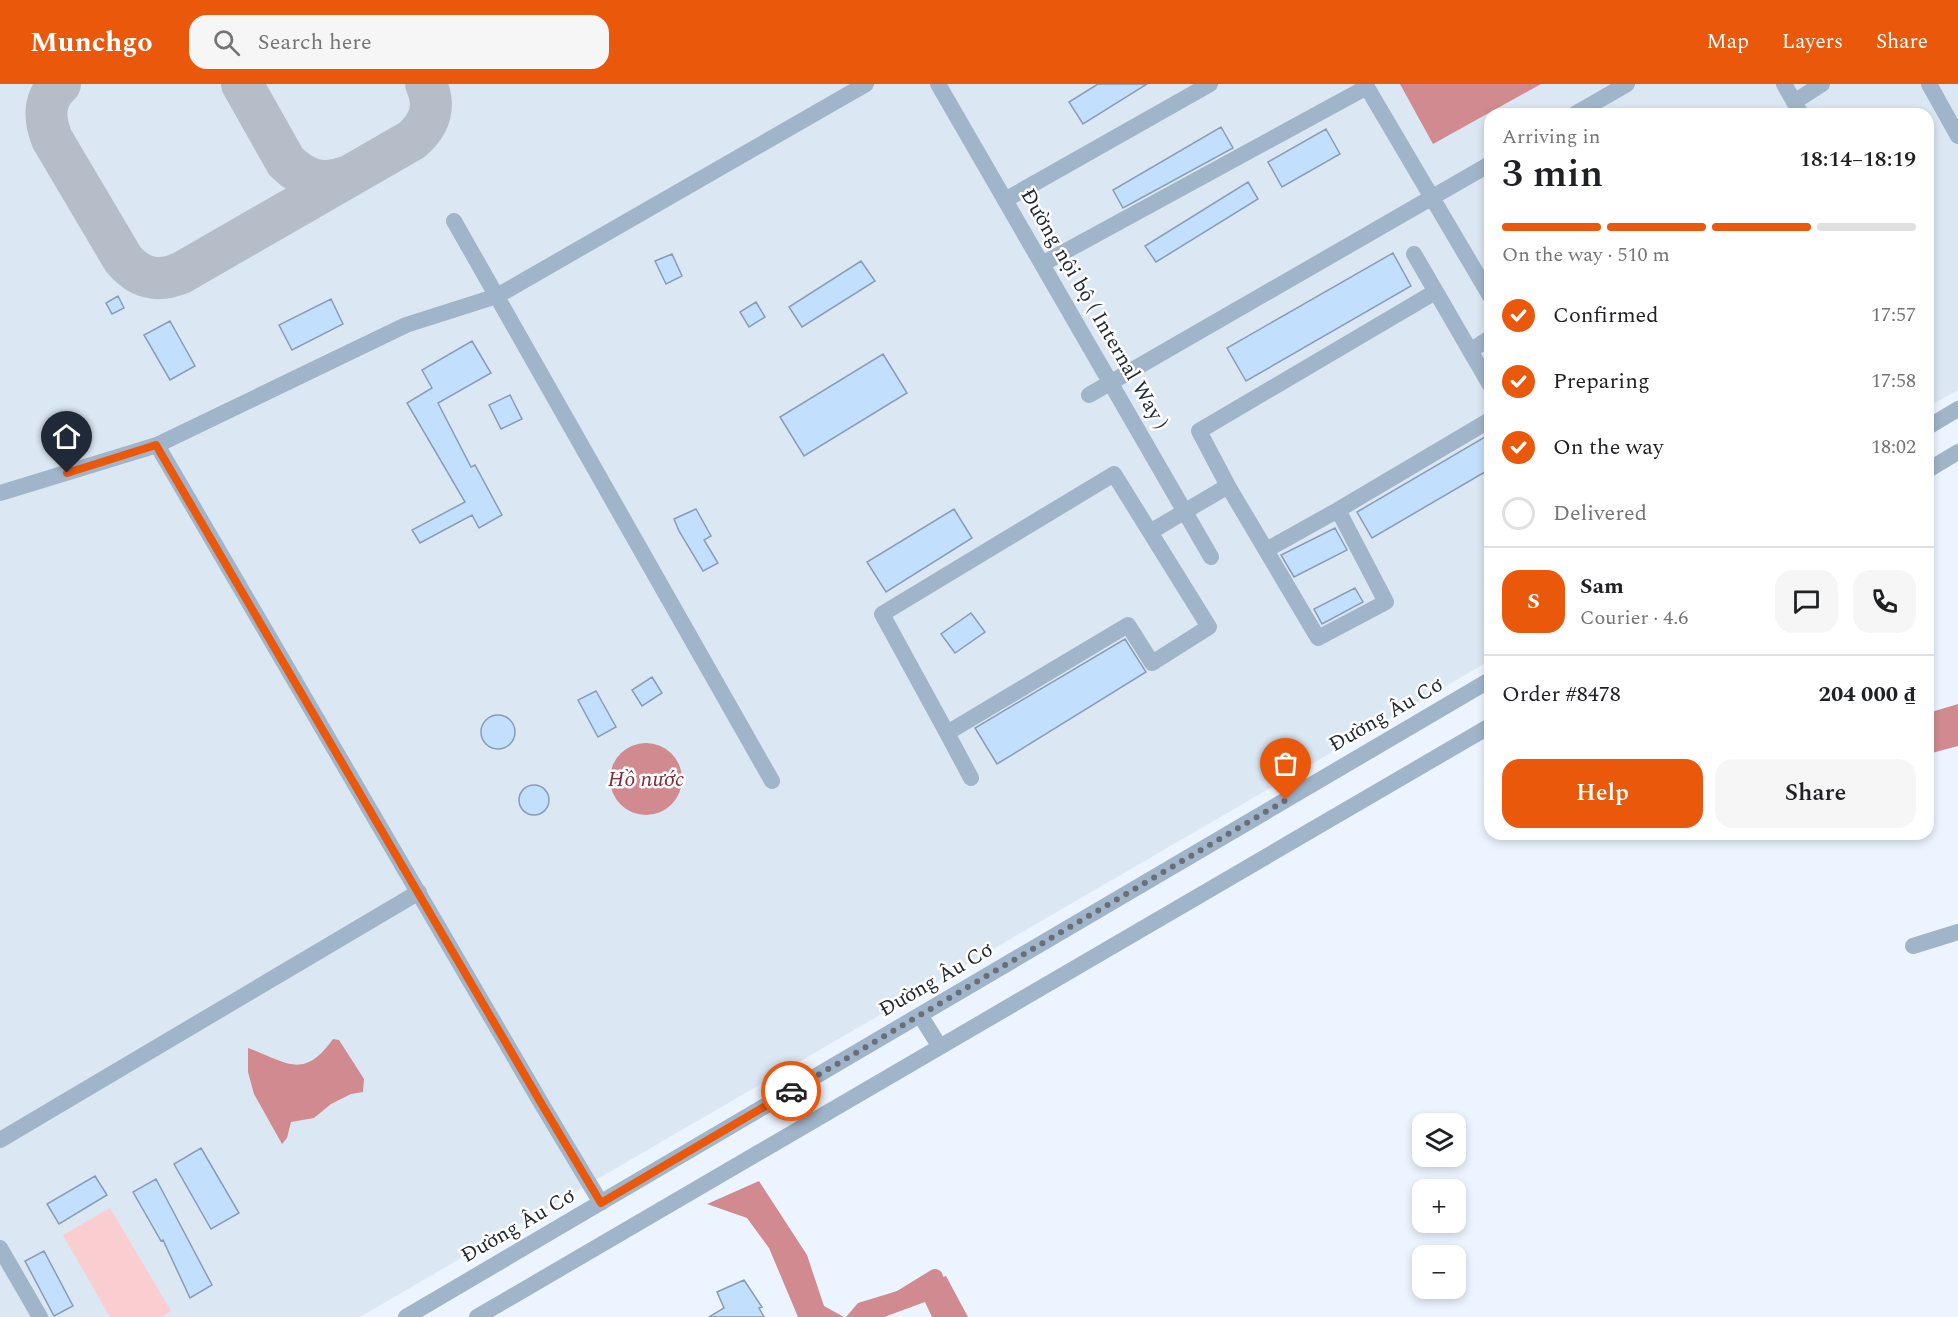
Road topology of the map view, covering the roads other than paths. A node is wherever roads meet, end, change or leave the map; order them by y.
1 (866, 84) edge
2 (938, 84) edge
3 (1210, 84) edge
4 (1627, 84) edge
5 (1784, 84) edge
6 (1822, 84) edge
7 (1929, 84) edge
8 (1366, 86) edge
9 (1585, 108) edge
10 (1798, 108) edge
11 (1958, 136) edge
12 (1484, 167) edge
13 (1431, 197) junction
14 (1005, 200) junction
15 (454, 221) dead end
16 (1413, 254) dead end
17 (1042, 264) junction
18 (1484, 286) edge
19 (1435, 292) junction
20 (497, 296) junction
21 (1484, 342) edge
22 (1470, 351) junction
23 (1484, 375) edge
24 (1110, 383) junction
25 (1089, 395) dead end
26 (1958, 409) edge
27 (1934, 423) edge
28 (1484, 424) edge
29 (156, 445) junction
30 (1958, 452) edge
31 (1934, 466) edge
32 (1228, 486) junction
33 (0, 494) edge
34 (1338, 510) junction
35 (1185, 512) junction
36 (1150, 532) junction
37 (1266, 550) junction
38 (1211, 557) dead end
39 (1484, 684) edge
40 (1484, 730) edge
41 (947, 733) junction
42 (971, 778) dead end
43 (772, 782) dead end
44 (419, 892) junction
45 (1958, 932) edge
46 (1913, 946) dead end
47 (921, 1015) junction
48 (940, 1047) junction
49 (0, 1140) edge
50 (601, 1203) junction
51 (0, 1248) edge
52 (40, 1317) edge
53 (406, 1317) edge
54 (477, 1317) edge

1 - 20 street
2 - 14 street, Đường nội bộ ( Internal Way )
3 - 14 street
4 - 9 street
5 - 10 street
6 - 10 street
7 - 11 street
8 - 13 street
8 - 17 street
12 - 13 street
13 - 18 street
13 - 24 street
14 - 17 street, Đường nội bộ ( Internal Way )
15 - 20 street
16 - 19 street
17 - 24 street, Đường nội bộ ( Internal Way )
19 - 22 street
19 - 32 street
20 - 29 street
20 - 43 street
21 - 22 street
22 - 23 street
24 - 25 street
24 - 35 street, Đường nội bộ ( Internal Way )
26 - 27 street
28 - 34 street
29 - 33 street
29 - 44 street
30 - 31 street
32 - 35 street
32 - 37 street
34 - 37 street
34 - 37 street
35 - 36 street
35 - 38 street, Đường nội bộ ( Internal Way )
36 - 41 street
36 - 41 street
39 - 47 street, Đường Âu Cơ
40 - 48 street
41 - 42 street
44 - 49 street
44 - 50 street
45 - 46 street
47 - 48 street
47 - 50 street, Đường Âu Cơ
48 - 54 street
50 - 53 street, Đường Âu Cơ
51 - 52 street

